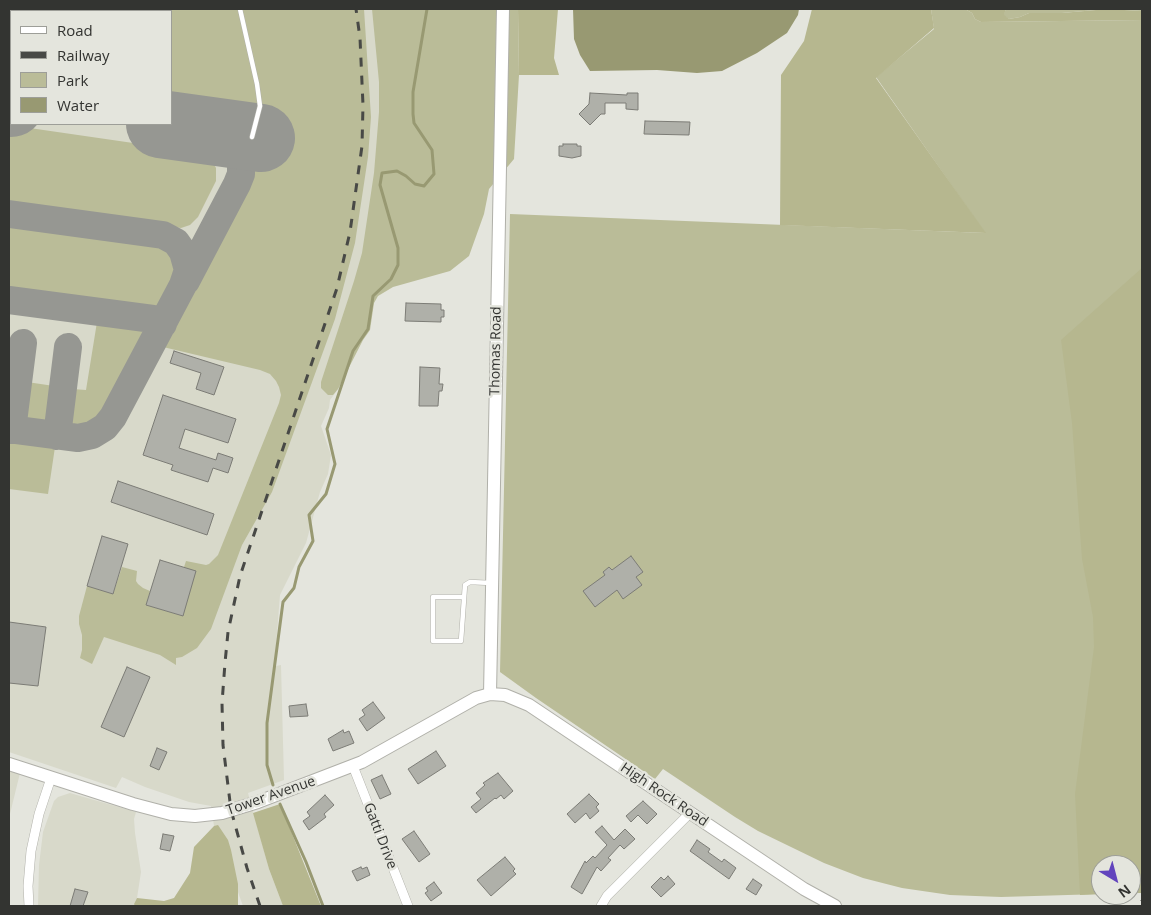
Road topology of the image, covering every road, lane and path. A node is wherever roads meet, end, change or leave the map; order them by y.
1 (240, 9) edge
2 (503, 9) edge
3 (252, 137) dead end
4 (492, 583) junction
5 (463, 597) junction
6 (490, 694) junction
7 (9, 764) edge
8 (353, 766) junction
9 (51, 778) junction
10 (690, 813) junction
11 (1142, 898) edge
12 (830, 905) edge
13 (29, 906) edge
14 (408, 906) edge
15 (601, 906) edge
16 (1141, 906) edge

1 - 3 lane
2 - 4 main road, Thomas Road
4 - 5 lane
4 - 6 main road, Thomas Road
5 - 5 lane
6 - 8 main road, Tower Avenue
6 - 10 main road, High Rock Road
7 - 9 main road, Tower Avenue
8 - 9 main road, Tower Avenue
8 - 14 street, Gatti Drive
9 - 13 street
10 - 12 main road, High Rock Road
10 - 15 street
11 - 16 path

